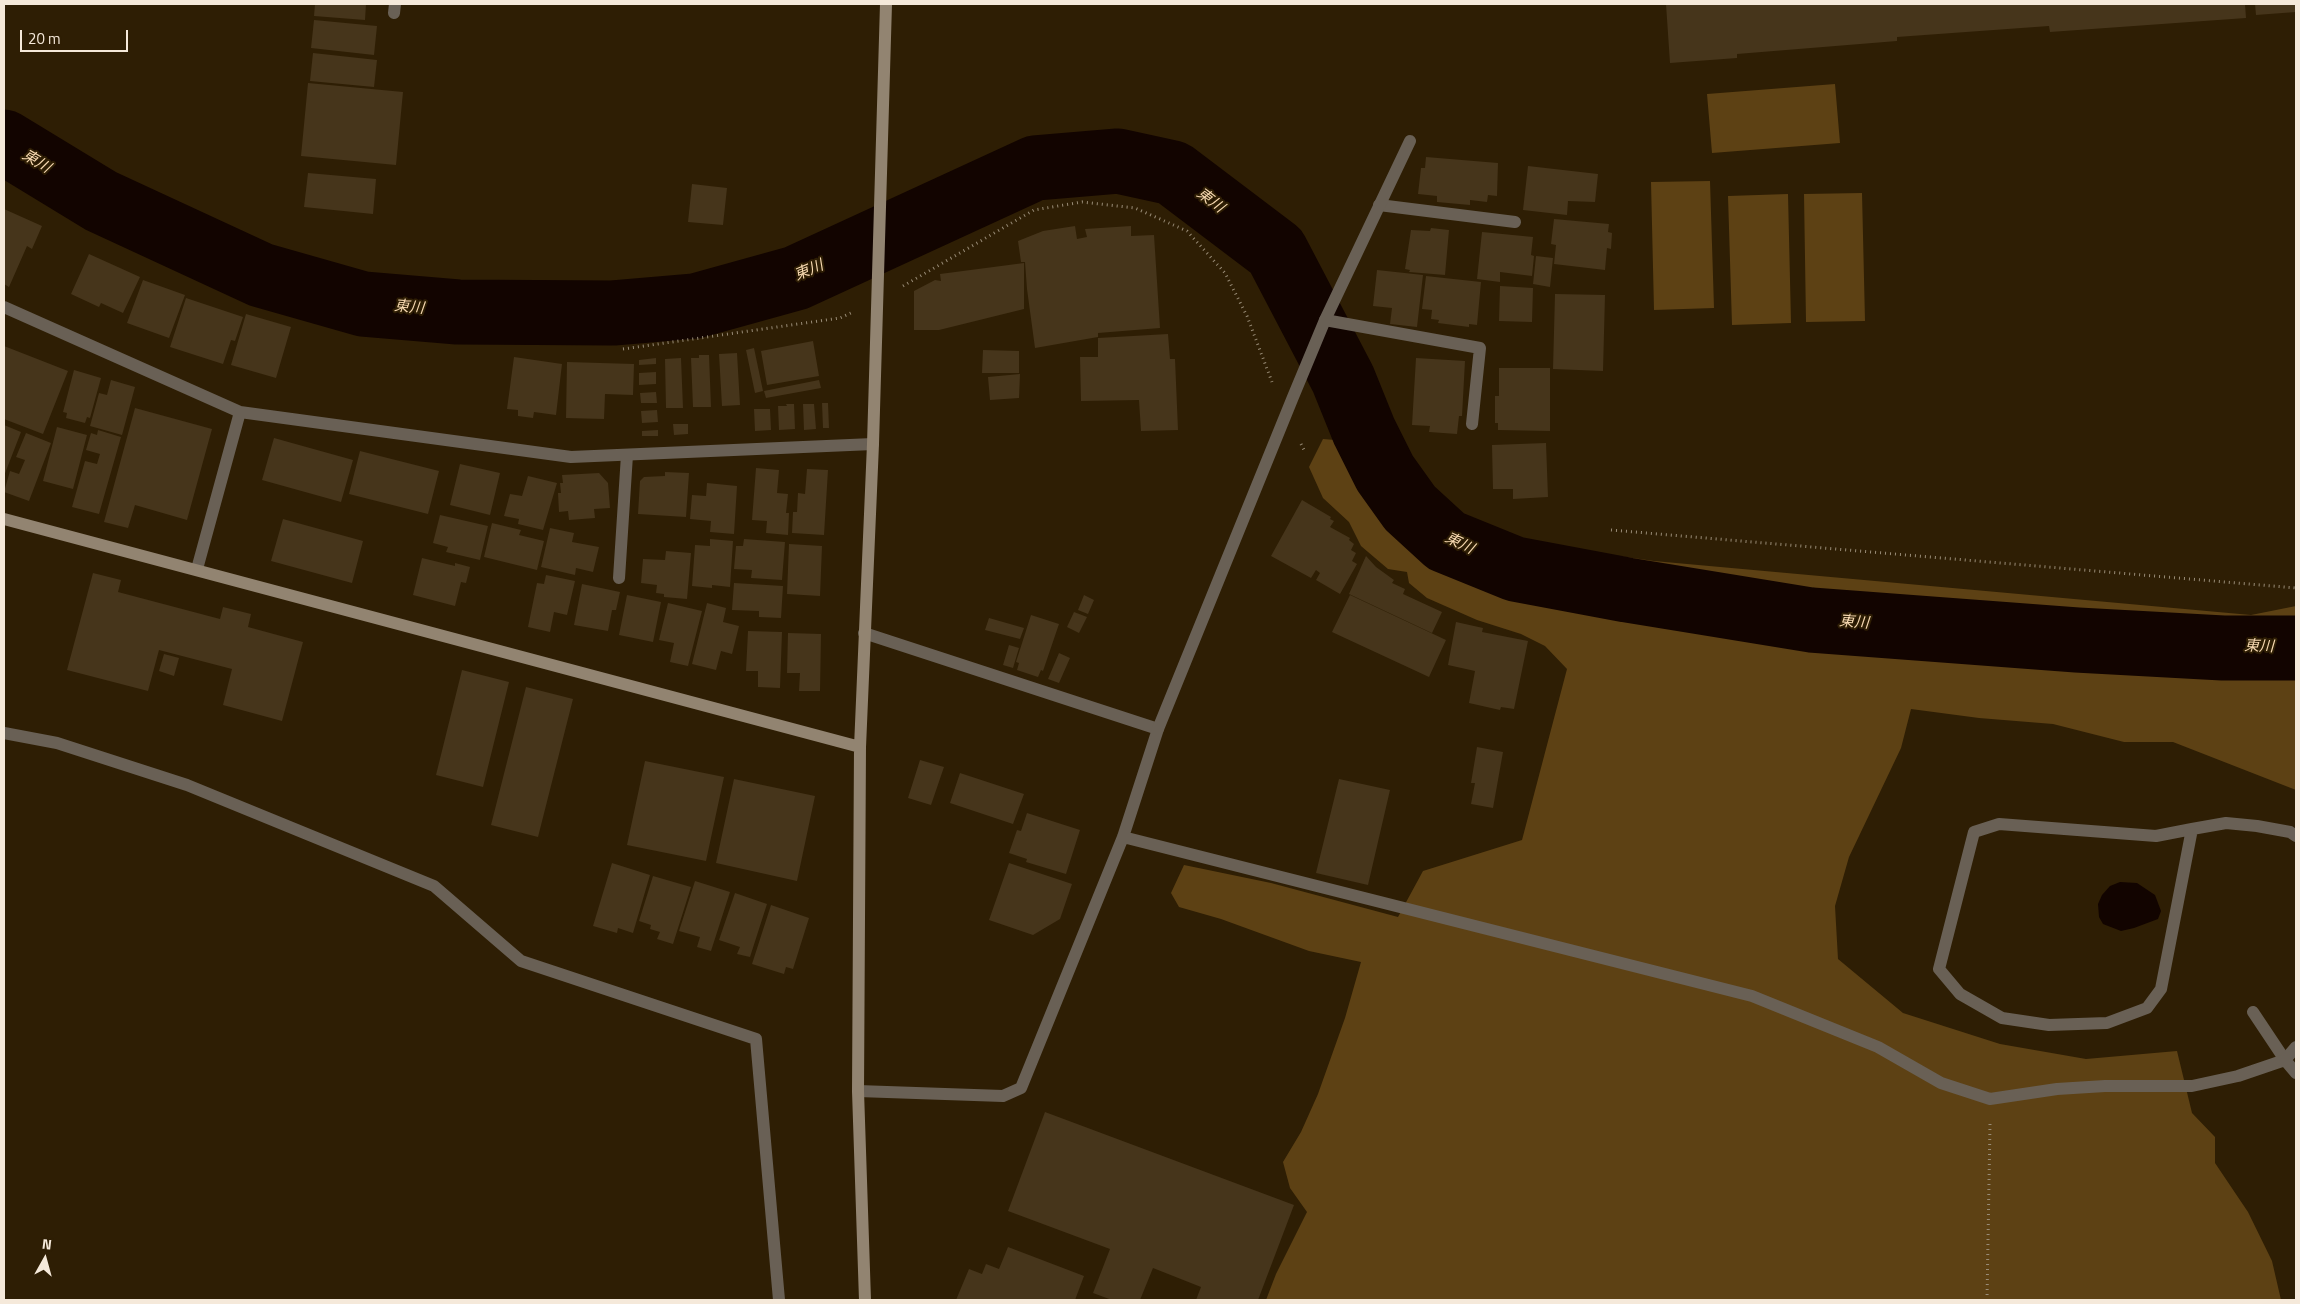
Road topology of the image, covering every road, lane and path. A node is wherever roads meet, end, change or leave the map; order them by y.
1 (886, 4) edge
2 (1410, 142) dead end
3 (1379, 205) junction
4 (1515, 222) dead end
5 (876, 302) junction
6 (4, 307) edge
7 (1325, 320) junction
8 (623, 349) dead end
9 (240, 412) junction
10 (1286, 416) junction
11 (1472, 424) dead end
12 (873, 444) junction
13 (627, 455) junction
14 (4, 519) edge
15 (1611, 530) dead end
16 (197, 569) junction
17 (619, 578) dead end
18 (2296, 588) edge
19 (864, 633) junction
20 (1158, 729) junction
21 (4, 733) edge
22 (860, 746) junction
23 (2192, 829) junction
24 (2296, 836) edge
25 (1123, 837) junction
26 (2253, 1012) dead end
27 (2296, 1047) edge
28 (2285, 1060) junction
29 (2296, 1073) edge
30 (858, 1091) junction
31 (1990, 1099) junction
32 (780, 1300) edge
33 (865, 1300) edge
34 (1987, 1300) edge

1 - 5 street
2 - 3 street
3 - 4 street
3 - 7 street
5 - 8 path
5 - 10 path
5 - 12 street
6 - 9 street
7 - 10 street
7 - 11 street
9 - 13 street
9 - 16 street
10 - 20 street
12 - 13 street
12 - 19 street
13 - 17 street
14 - 16 street
15 - 18 path
16 - 22 street
19 - 20 street
19 - 22 street
20 - 25 street
21 - 32 street
22 - 30 street
23 - 23 street
23 - 24 street
25 - 30 street
25 - 31 street
26 - 28 street
27 - 28 street
28 - 29 street
28 - 31 street
30 - 33 street
31 - 34 path

